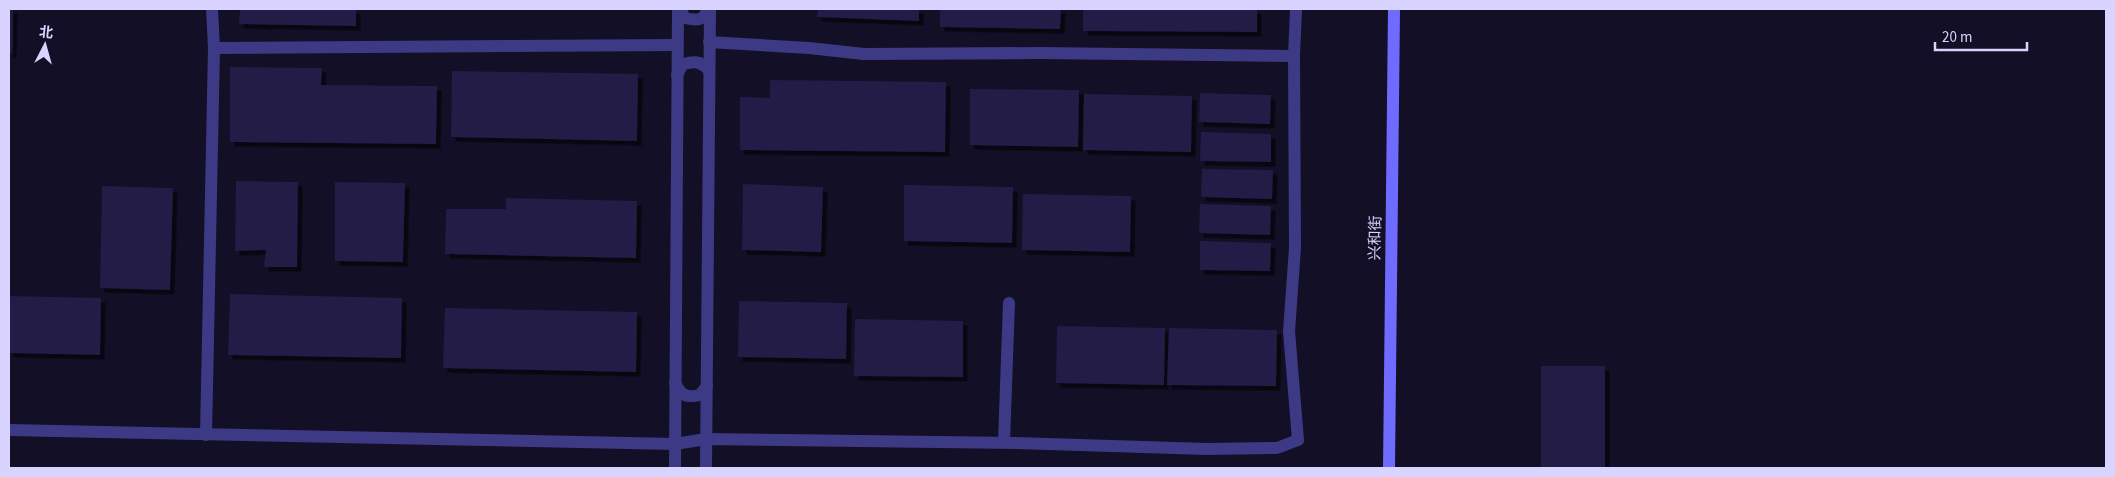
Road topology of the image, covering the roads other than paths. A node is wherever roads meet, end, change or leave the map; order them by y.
1 (212, 9) edge
2 (679, 9) edge
3 (709, 9) edge
4 (1296, 9) edge
5 (1394, 9) edge
6 (710, 42) junction
7 (677, 45) junction
8 (214, 48) junction
9 (1294, 56) junction
10 (709, 70) junction
11 (677, 75) junction
12 (1009, 303) dead end
13 (675, 383) junction
14 (707, 386) junction
15 (9, 430) edge
16 (206, 435) junction
17 (706, 439) junction
18 (1004, 442) junction
19 (675, 444) junction
20 (674, 468) edge
21 (706, 468) edge
22 (1389, 468) edge

1 - 8 lane
2 - 3 lane
2 - 7 lane
3 - 6 lane
4 - 9 lane
5 - 22 street, 兴和街
6 - 9 lane
6 - 10 lane
7 - 8 lane
7 - 11 lane
8 - 16 lane
9 - 18 lane
10 - 11 lane
10 - 14 lane
11 - 13 lane
12 - 18 lane
13 - 14 lane
13 - 19 lane
14 - 17 lane
15 - 16 lane
16 - 19 lane
17 - 18 lane
17 - 19 lane
17 - 21 lane
19 - 20 lane

